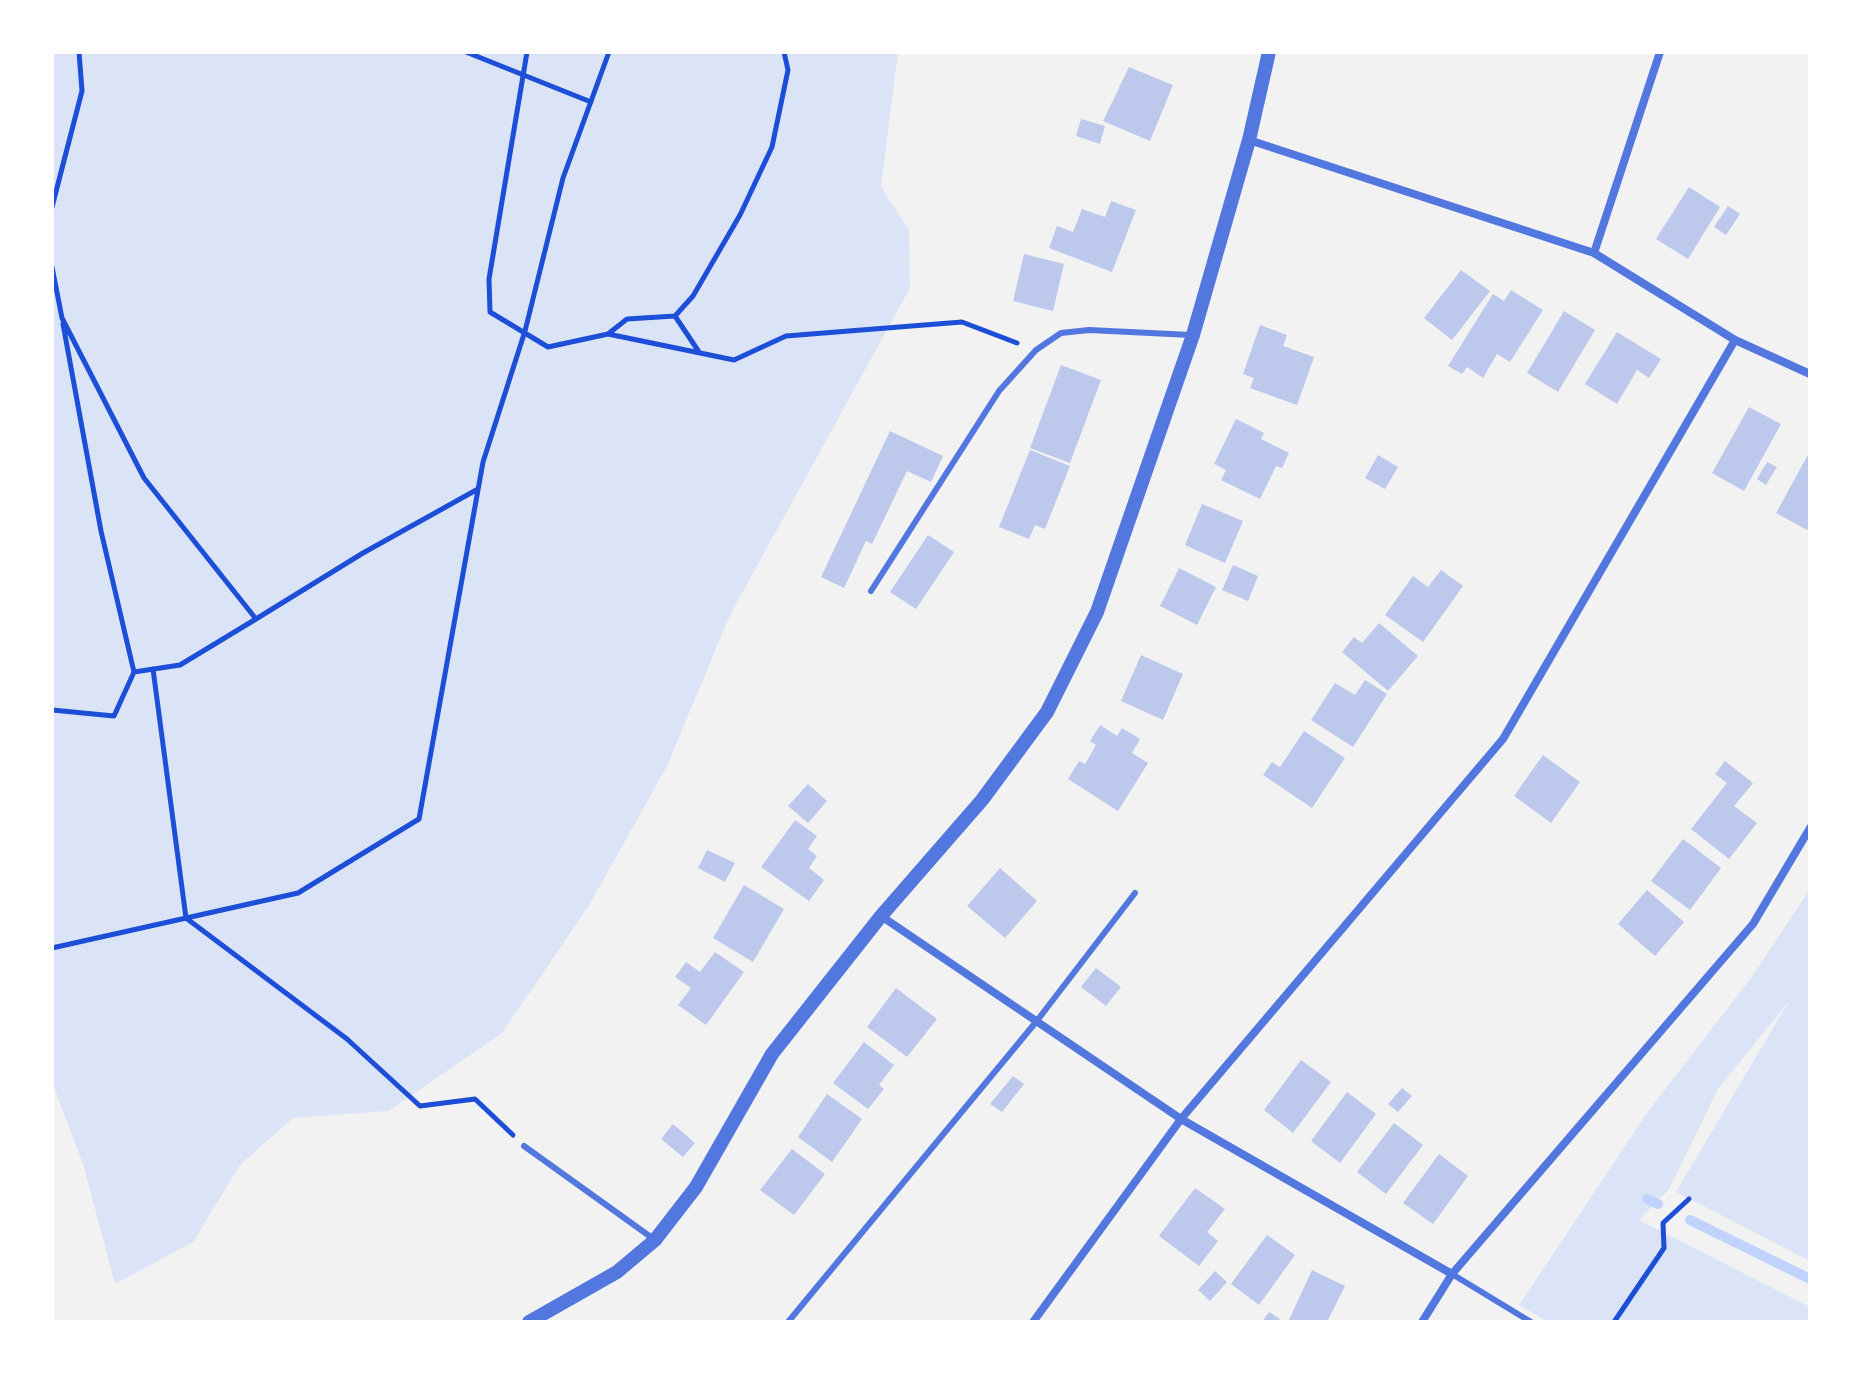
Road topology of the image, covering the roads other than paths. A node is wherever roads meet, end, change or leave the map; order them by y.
1 (1269, 52) edge
2 (1660, 52) edge
3 (1249, 140) junction
4 (1594, 253) junction
5 (1193, 335) junction
6 (1735, 340) junction
7 (1810, 374) edge
8 (871, 591) dead end
9 (1810, 828) edge
10 (1135, 893) dead end
11 (881, 916) junction
12 (1036, 1022) junction
13 (1181, 1119) junction
14 (524, 1146) road end
15 (655, 1240) junction
16 (1452, 1274) junction
17 (529, 1322) edge
18 (788, 1322) edge
19 (1033, 1322) edge
20 (1422, 1322) edge
21 (1531, 1322) edge

1 - 3 street
2 - 4 street
3 - 4 street
3 - 5 street
4 - 6 street
5 - 8 lane
5 - 11 street
6 - 7 street
6 - 13 street
9 - 16 street
10 - 12 lane
11 - 12 street
11 - 15 street
12 - 13 street
12 - 18 lane
13 - 16 street
13 - 19 street
14 - 15 lane
15 - 17 street
16 - 20 street
16 - 21 lane

